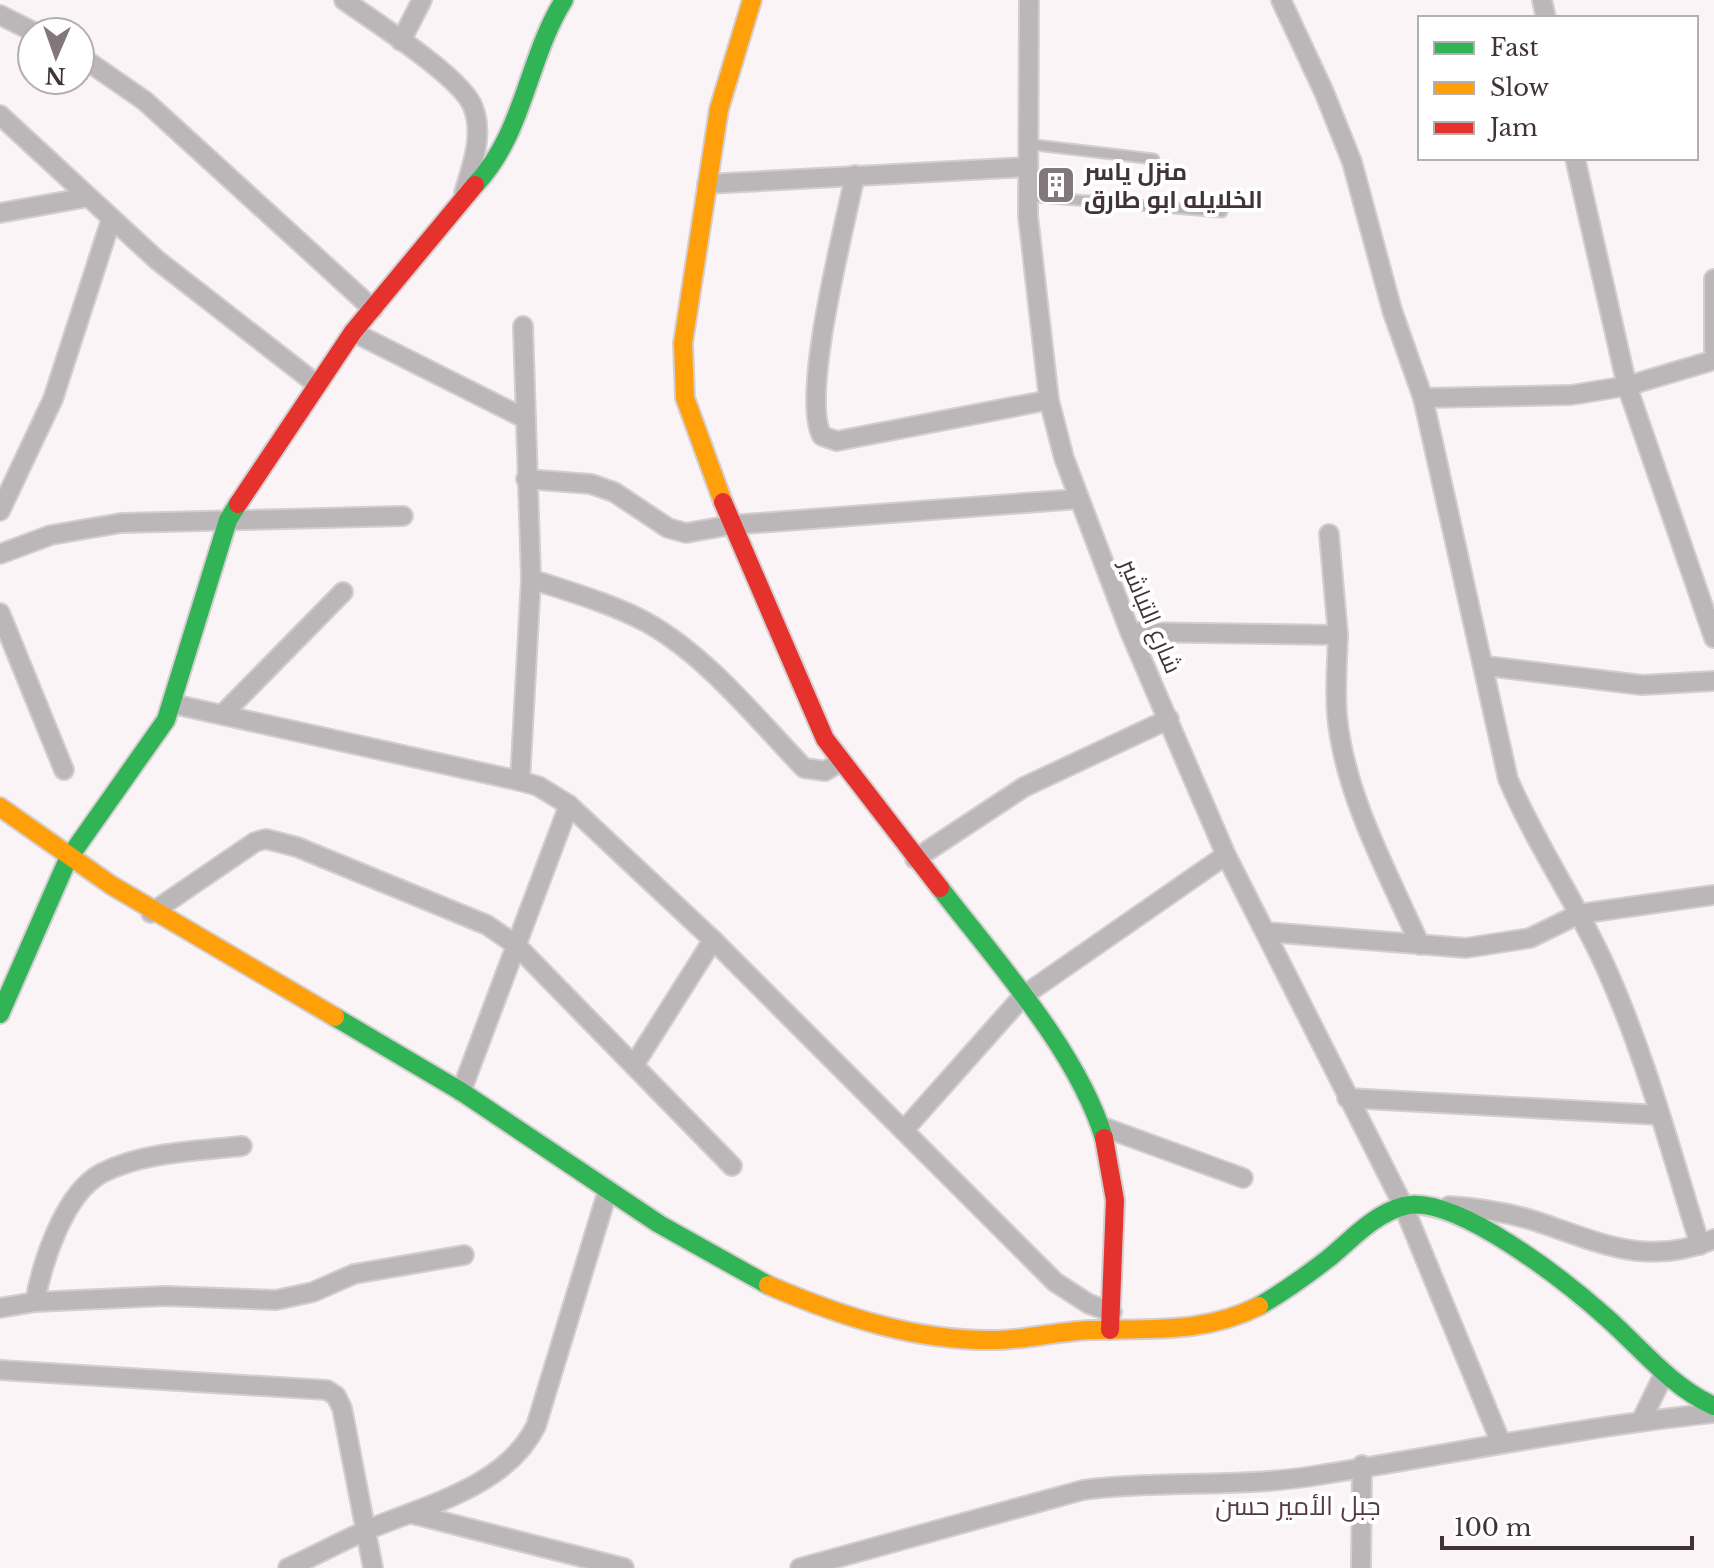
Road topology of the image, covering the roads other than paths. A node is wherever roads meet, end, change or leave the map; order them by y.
1 (344, 0) edge
2 (422, 0) edge
3 (564, 0) edge
4 (752, 0) edge
5 (1029, 0) edge
6 (1281, 0) edge
7 (401, 41) junction
8 (96, 67) edge
9 (0, 115) edge
10 (1027, 144) junction
11 (1154, 159) dead end
12 (1575, 160) edge
13 (1027, 167) junction
14 (855, 175) junction
15 (707, 184) junction
16 (1028, 196) junction
17 (88, 197) junction
18 (462, 198) junction
19 (1222, 212) dead end
20 (0, 213) edge
21 (111, 220) junction
22 (1714, 279) edge
23 (373, 309) junction
24 (523, 326) dead end
25 (353, 332) junction
26 (1714, 349) edge
27 (1714, 360) edge
28 (315, 383) junction
29 (1627, 386) junction
30 (1423, 398) junction
31 (1049, 400) junction
32 (526, 419) junction
33 (526, 479) junction
34 (1078, 499) junction
35 (0, 511) edge
36 (403, 516) dead end
37 (228, 520) junction
38 (731, 525) junction
39 (1329, 534) dead end
40 (0, 554) edge
41 (531, 579) junction
42 (343, 592) dead end
43 (0, 613) edge
44 (1130, 632) junction
45 (1338, 635) junction
46 (1714, 638) edge
47 (1486, 666) junction
48 (1714, 681) edge
49 (173, 704) junction
50 (223, 714) junction
51 (1169, 719) junction
52 (840, 762) junction
53 (64, 770) dead end
54 (520, 781) junction
55 (569, 805) junction
56 (0, 807) edge
57 (1226, 855) junction
58 (68, 859) junction
59 (915, 859) junction
60 (1714, 895) edge
61 (151, 913) junction
62 (1579, 914) junction
63 (1266, 932) junction
64 (713, 940) junction
65 (516, 945) junction
66 (1420, 945) junction
67 (1023, 996) junction
68 (0, 1014) edge
69 (634, 1065) junction
70 (461, 1092) junction
71 (1347, 1098) junction
72 (1660, 1115) junction
73 (1103, 1127) junction
74 (904, 1130) junction
75 (242, 1146) dead end
76 (732, 1166) dead end
77 (1243, 1178) dead end
78 (608, 1190) junction
79 (1403, 1205) junction
80 (1440, 1206) junction
81 (1707, 1242) edge
82 (464, 1255) dead end
83 (35, 1302) junction
84 (0, 1308) edge
85 (1111, 1321) junction
86 (0, 1370) edge
87 (1664, 1374) junction
88 (1714, 1406) edge
89 (1714, 1413) edge
90 (1641, 1421) junction
91 (1501, 1443) junction
92 (1362, 1465) junction
93 (413, 1514) junction
94 (367, 1530) junction
95 (288, 1568) edge
96 (373, 1568) edge
97 (624, 1568) edge
98 (800, 1568) edge
99 (1361, 1568) edge

1 - 7 street
2 - 7 street
3 - 18 street
4 - 15 street
5 - 10 street, شارع التباشير
6 - 30 street
7 - 18 street
8 - 23 street
9 - 17 street
10 - 11 lane
10 - 13 street, شارع التباشير
12 - 29 street
13 - 14 street
13 - 16 street, شارع التباشير
14 - 15 street
14 - 31 street
15 - 38 street
16 - 19 lane
16 - 31 street, شارع التباشير
17 - 20 street
17 - 21 street
18 - 23 street
21 - 28 street
21 - 35 street
22 - 26 street
23 - 25 street
24 - 32 street
25 - 28 street
25 - 32 street
27 - 29 street
28 - 37 street
29 - 30 street
29 - 46 street
30 - 47 street
31 - 34 street, شارع التباشير
32 - 33 street
33 - 38 street
33 - 41 street
34 - 38 street
34 - 44 street, شارع التباشير
36 - 37 street
37 - 40 street
37 - 49 street
38 - 52 street
39 - 45 street
41 - 52 street
41 - 54 street
42 - 50 street
43 - 53 street
44 - 45 street
44 - 51 street, شارع التباشير
45 - 66 street
47 - 48 street
47 - 62 street
49 - 50 street
49 - 58 street
50 - 54 street
51 - 57 street, شارع التباشير
51 - 59 street
52 - 59 street
54 - 55 street
55 - 64 street
55 - 65 street
56 - 58 street
57 - 63 street, شارع التباشير
57 - 67 street
58 - 61 street
58 - 68 street
59 - 67 street
60 - 62 street
61 - 65 street
61 - 70 street
62 - 66 street
62 - 72 street
63 - 66 street
63 - 71 street, شارع التباشير
64 - 69 street
64 - 74 street
65 - 69 street
65 - 70 street
67 - 73 street
67 - 74 street
69 - 76 street
70 - 78 street
71 - 72 street
71 - 79 street, شارع التباشير
72 - 81 street
73 - 77 street
73 - 85 street
74 - 85 street
75 - 83 street
78 - 85 street
78 - 93 street
79 - 80 street
79 - 85 street
79 - 91 street, شارع التباشير
80 - 81 street
80 - 87 street
82 - 83 street
83 - 84 street
86 - 94 street
87 - 88 street
87 - 90 street
89 - 90 street
90 - 91 street
91 - 92 street
92 - 98 street
92 - 99 street
93 - 94 street
93 - 97 street
94 - 95 street
94 - 96 street

